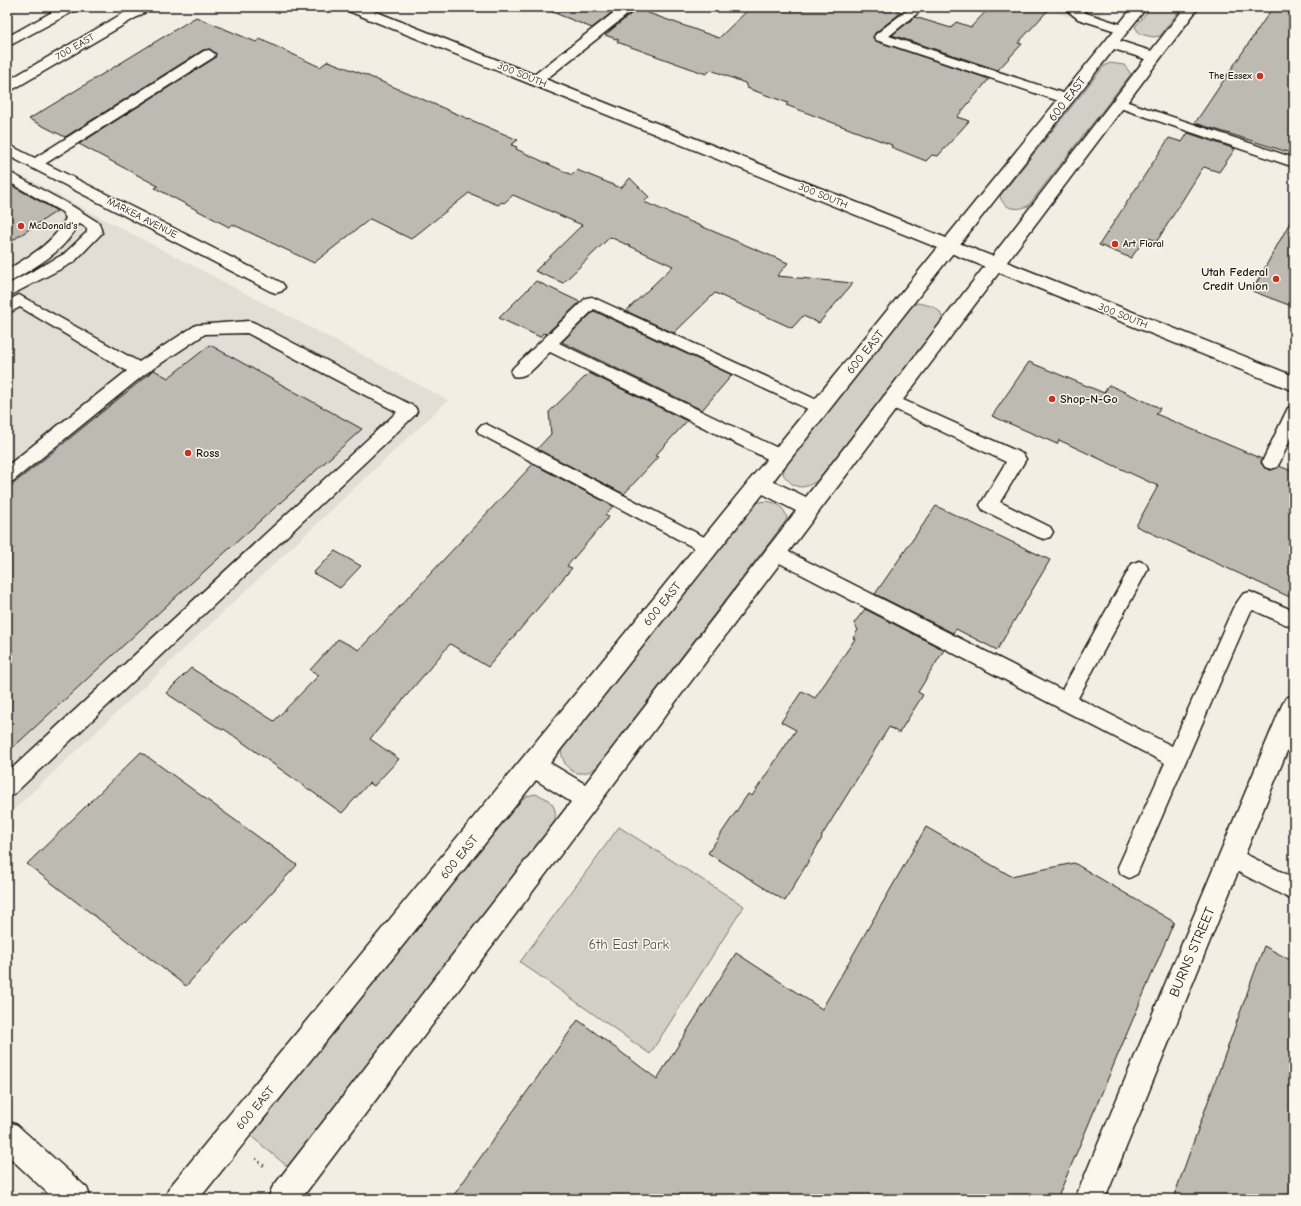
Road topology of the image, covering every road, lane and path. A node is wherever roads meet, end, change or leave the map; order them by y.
1 (71, 7) edge
2 (144, 7) edge
3 (351, 7) edge
4 (630, 7) edge
5 (919, 7) edge
6 (1069, 7) edge
7 (1140, 7) edge
8 (1192, 7) edge
9 (1122, 29) junction
10 (7, 43) edge
11 (1111, 43) junction
12 (209, 54) dead end
13 (1154, 57) junction
14 (535, 81) junction
15 (7, 87) edge
16 (1066, 99) junction
17 (1119, 103) junction
18 (7, 149) edge
19 (1294, 163) edge
20 (36, 164) junction
21 (7, 176) edge
22 (67, 209) junction
23 (950, 246) junction
24 (994, 264) junction
25 (7, 278) edge
26 (276, 287) dead end
27 (7, 292) edge
28 (7, 309) edge
29 (547, 344) junction
30 (139, 370) junction
31 (519, 372) dead end
32 (1294, 384) edge
33 (890, 400) junction
34 (820, 408) junction
35 (1294, 412) edge
36 (486, 430) dead end
37 (780, 457) junction
38 (1271, 462) dead end
39 (7, 476) edge
40 (759, 483) junction
41 (809, 508) junction
42 (1044, 532) dead end
43 (708, 547) junction
44 (775, 552) junction
45 (1139, 569) dead end
46 (1294, 620) edge
47 (1066, 701) junction
48 (1294, 705) edge
49 (1177, 759) junction
50 (533, 765) junction
51 (7, 787) edge
52 (587, 799) junction
53 (1231, 857) junction
54 (1129, 867) dead end
55 (1294, 890) edge
56 (7, 1135) edge
57 (252, 1155) dead end
58 (269, 1169) dead end
59 (76, 1199) edge
60 (180, 1199) edge
61 (283, 1199) edge
62 (1090, 1199) edge

1 - 10 street
2 - 15 street, 700 EAST
3 - 14 street, 300 SOUTH
4 - 14 street
5 - 16 lane
6 - 9 lane
7 - 9 street, 600 EAST
8 - 13 street
9 - 11 street, 600 EAST
11 - 13 street
11 - 16 street, 600 EAST
12 - 20 lane
13 - 17 street
14 - 23 street, 300 SOUTH
16 - 23 street, 600 EAST
17 - 19 lane
17 - 24 street
18 - 20 street, MARKEA AVENUE
20 - 26 street, MARKEA AVENUE
21 - 22 lane
22 - 25 lane
22 - 27 lane
23 - 24 street, 300 SOUTH
23 - 34 street, 600 EAST
24 - 32 street, 300 SOUTH
24 - 33 street
28 - 30 lane
29 - 31 lane
29 - 34 lane
29 - 37 lane
30 - 39 lane
30 - 51 lane
33 - 41 street
33 - 42 lane
34 - 37 street, 600 EAST
35 - 38 lane
36 - 43 lane
37 - 40 street, 600 EAST
40 - 41 street
40 - 43 street, 600 EAST
41 - 44 street
43 - 50 street, 600 EAST
44 - 47 lane
44 - 52 street
45 - 47 lane
46 - 49 lane
47 - 49 lane
48 - 53 street, BURNS STREET
49 - 54 lane
50 - 52 street
50 - 60 street, 600 EAST
52 - 61 street
53 - 55 lane
53 - 62 street, BURNS STREET
56 - 59 street
57 - 58 path

